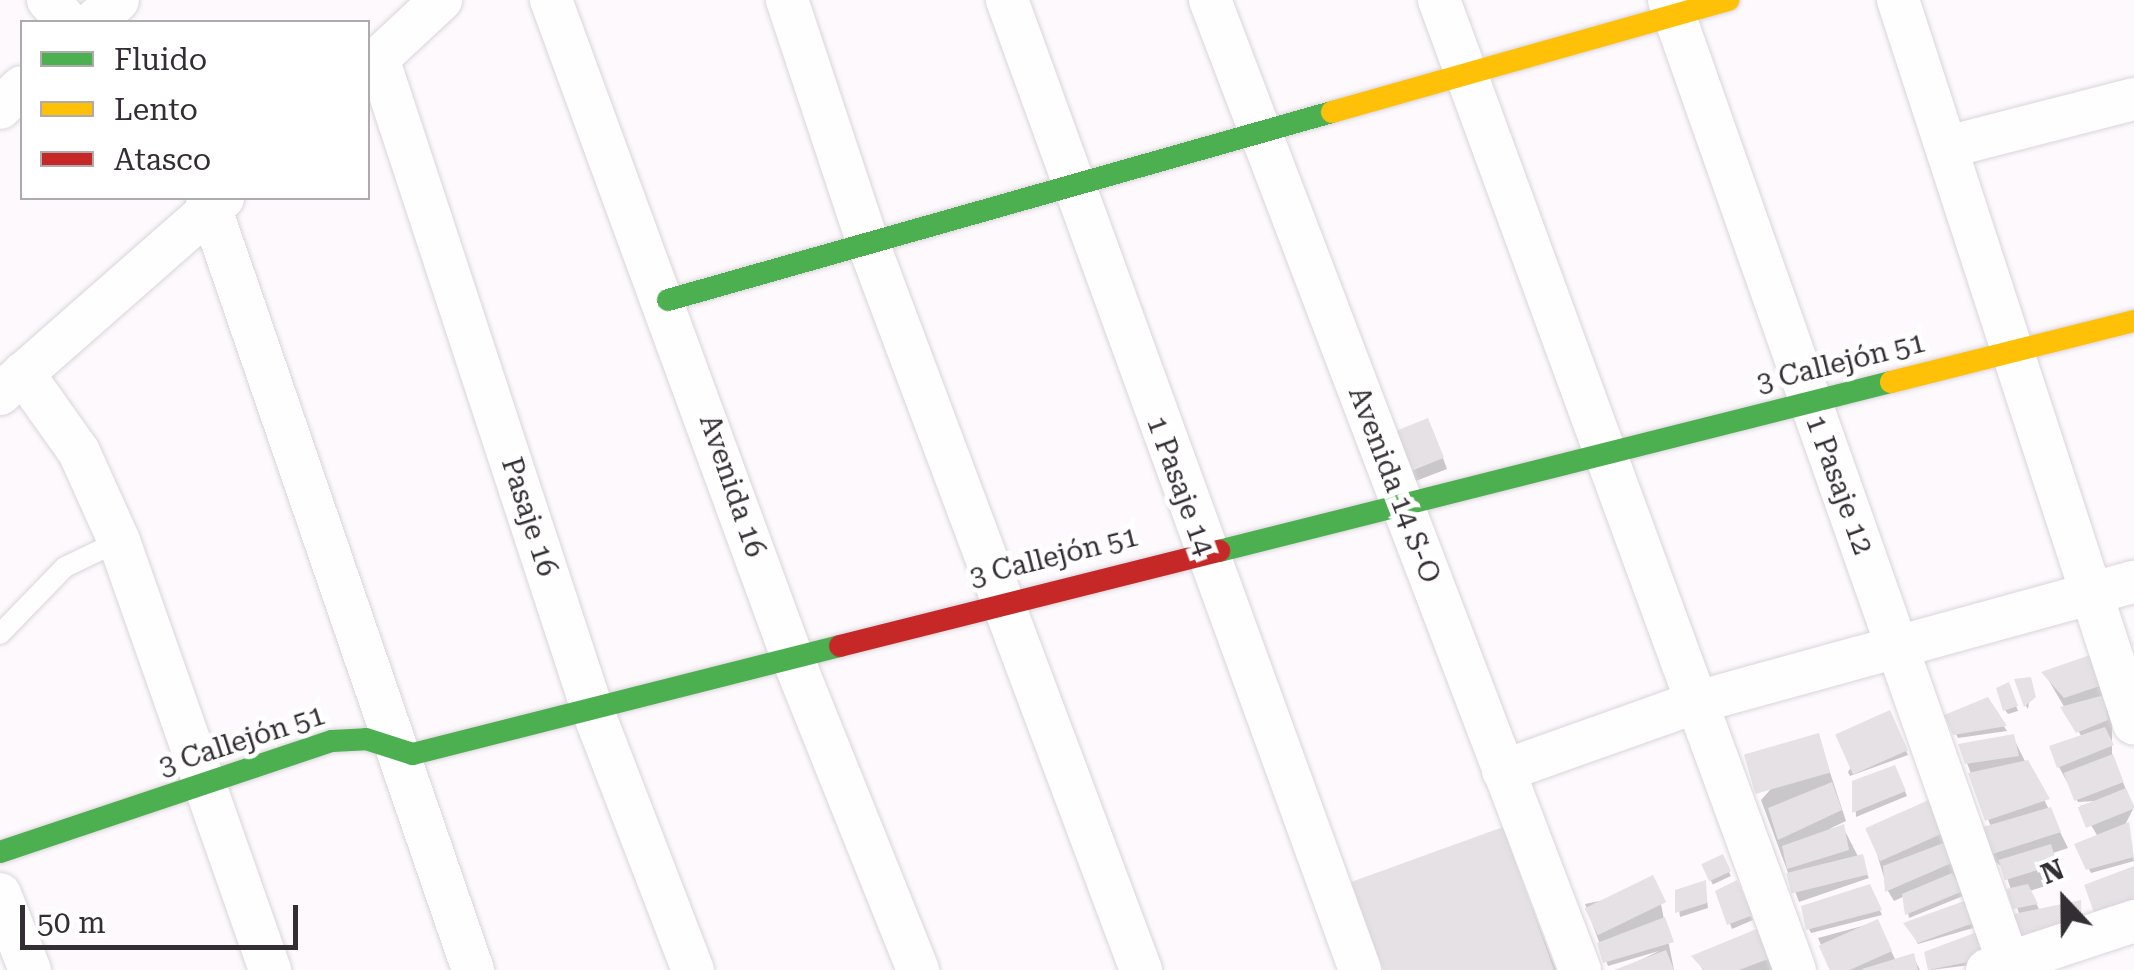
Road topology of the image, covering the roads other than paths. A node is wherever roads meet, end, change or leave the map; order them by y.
1 (48, 0) edge
2 (118, 0) edge
3 (441, 0) edge
4 (551, 0) edge
5 (787, 0) edge
6 (1007, 0) edge
7 (1210, 0) edge
8 (1439, 0) edge
9 (1730, 0) edge
10 (1898, 0) edge
11 (1672, 8) edge
12 (66, 20) edge
13 (95, 20) edge
14 (373, 63) edge
15 (1465, 74) junction
16 (20, 89) edge
17 (2134, 99) edge
18 (0, 108) edge
19 (1258, 133) junction
20 (1947, 148) junction
21 (1070, 186) junction
22 (214, 200) edge
23 (868, 243) junction
24 (668, 300) junction
25 (2134, 321) edge
26 (2013, 351) junction
27 (11, 384) edge
28 (1809, 402) junction
29 (1604, 452) junction
30 (1400, 502) junction
31 (119, 541) junction
32 (1204, 551) junction
33 (2134, 582) edge
34 (2092, 594) junction
35 (1004, 600) junction
36 (0, 634) edge
37 (1897, 647) junction
38 (791, 654) junction
39 (1697, 702) junction
40 (591, 706) junction
41 (2134, 724) edge
42 (392, 752) junction
43 (1504, 771) junction
44 (200, 786) junction
45 (0, 852) edge
46 (0, 894) edge
47 (2134, 921) edge
48 (2002, 968) edge
49 (30, 970) edge
50 (270, 970) edge
51 (473, 970) edge
52 (694, 970) edge
53 (918, 970) edge
54 (1141, 970) edge
55 (1360, 970) edge
56 (1580, 970) edge
57 (1795, 970) edge

1 - 12 street
2 - 13 street
3 - 14 street
4 - 24 street, Avenida 16
5 - 23 street
6 - 21 street, 1 Pasaje 14
7 - 19 street, Avenida 14 S-O
8 - 15 street
9 - 11 street
10 - 20 street
11 - 15 street
11 - 28 street, 1 Pasaje 12
14 - 40 street, Pasaje 16
15 - 19 street
15 - 29 street
16 - 18 street
17 - 20 street
19 - 21 street
19 - 30 street, Avenida 14 S-O
20 - 26 street
21 - 23 street
21 - 32 street, 1 Pasaje 14
22 - 27 street
22 - 42 street
23 - 24 street
23 - 35 street
24 - 38 street, Avenida 16
25 - 26 street, 3 Callejón 51
26 - 28 street, 3 Callejón 51
26 - 34 street
27 - 31 street
28 - 29 street, 3 Callejón 51
28 - 37 street, 1 Pasaje 12
29 - 30 street, 3 Callejón 51
29 - 39 street
30 - 32 street, 3 Callejón 51
30 - 43 street, Avenida 14 S-O
31 - 36 lane
31 - 44 street
32 - 35 street, 3 Callejón 51
32 - 55 street, 1 Pasaje 14
33 - 34 street
34 - 37 street
34 - 41 street
35 - 38 street, 3 Callejón 51
35 - 54 street
37 - 39 street
37 - 48 street, 1 Pasaje 12
38 - 40 street, 3 Callejón 51
38 - 53 street, Avenida 16
39 - 43 street
39 - 57 street
40 - 42 street, 3 Callejón 51
40 - 52 street, Pasaje 16
42 - 44 street, 3 Callejón 51
42 - 51 street
43 - 56 street, Avenida 14 S-O
44 - 45 street, 3 Callejón 51
44 - 50 street
46 - 49 street
47 - 48 street

